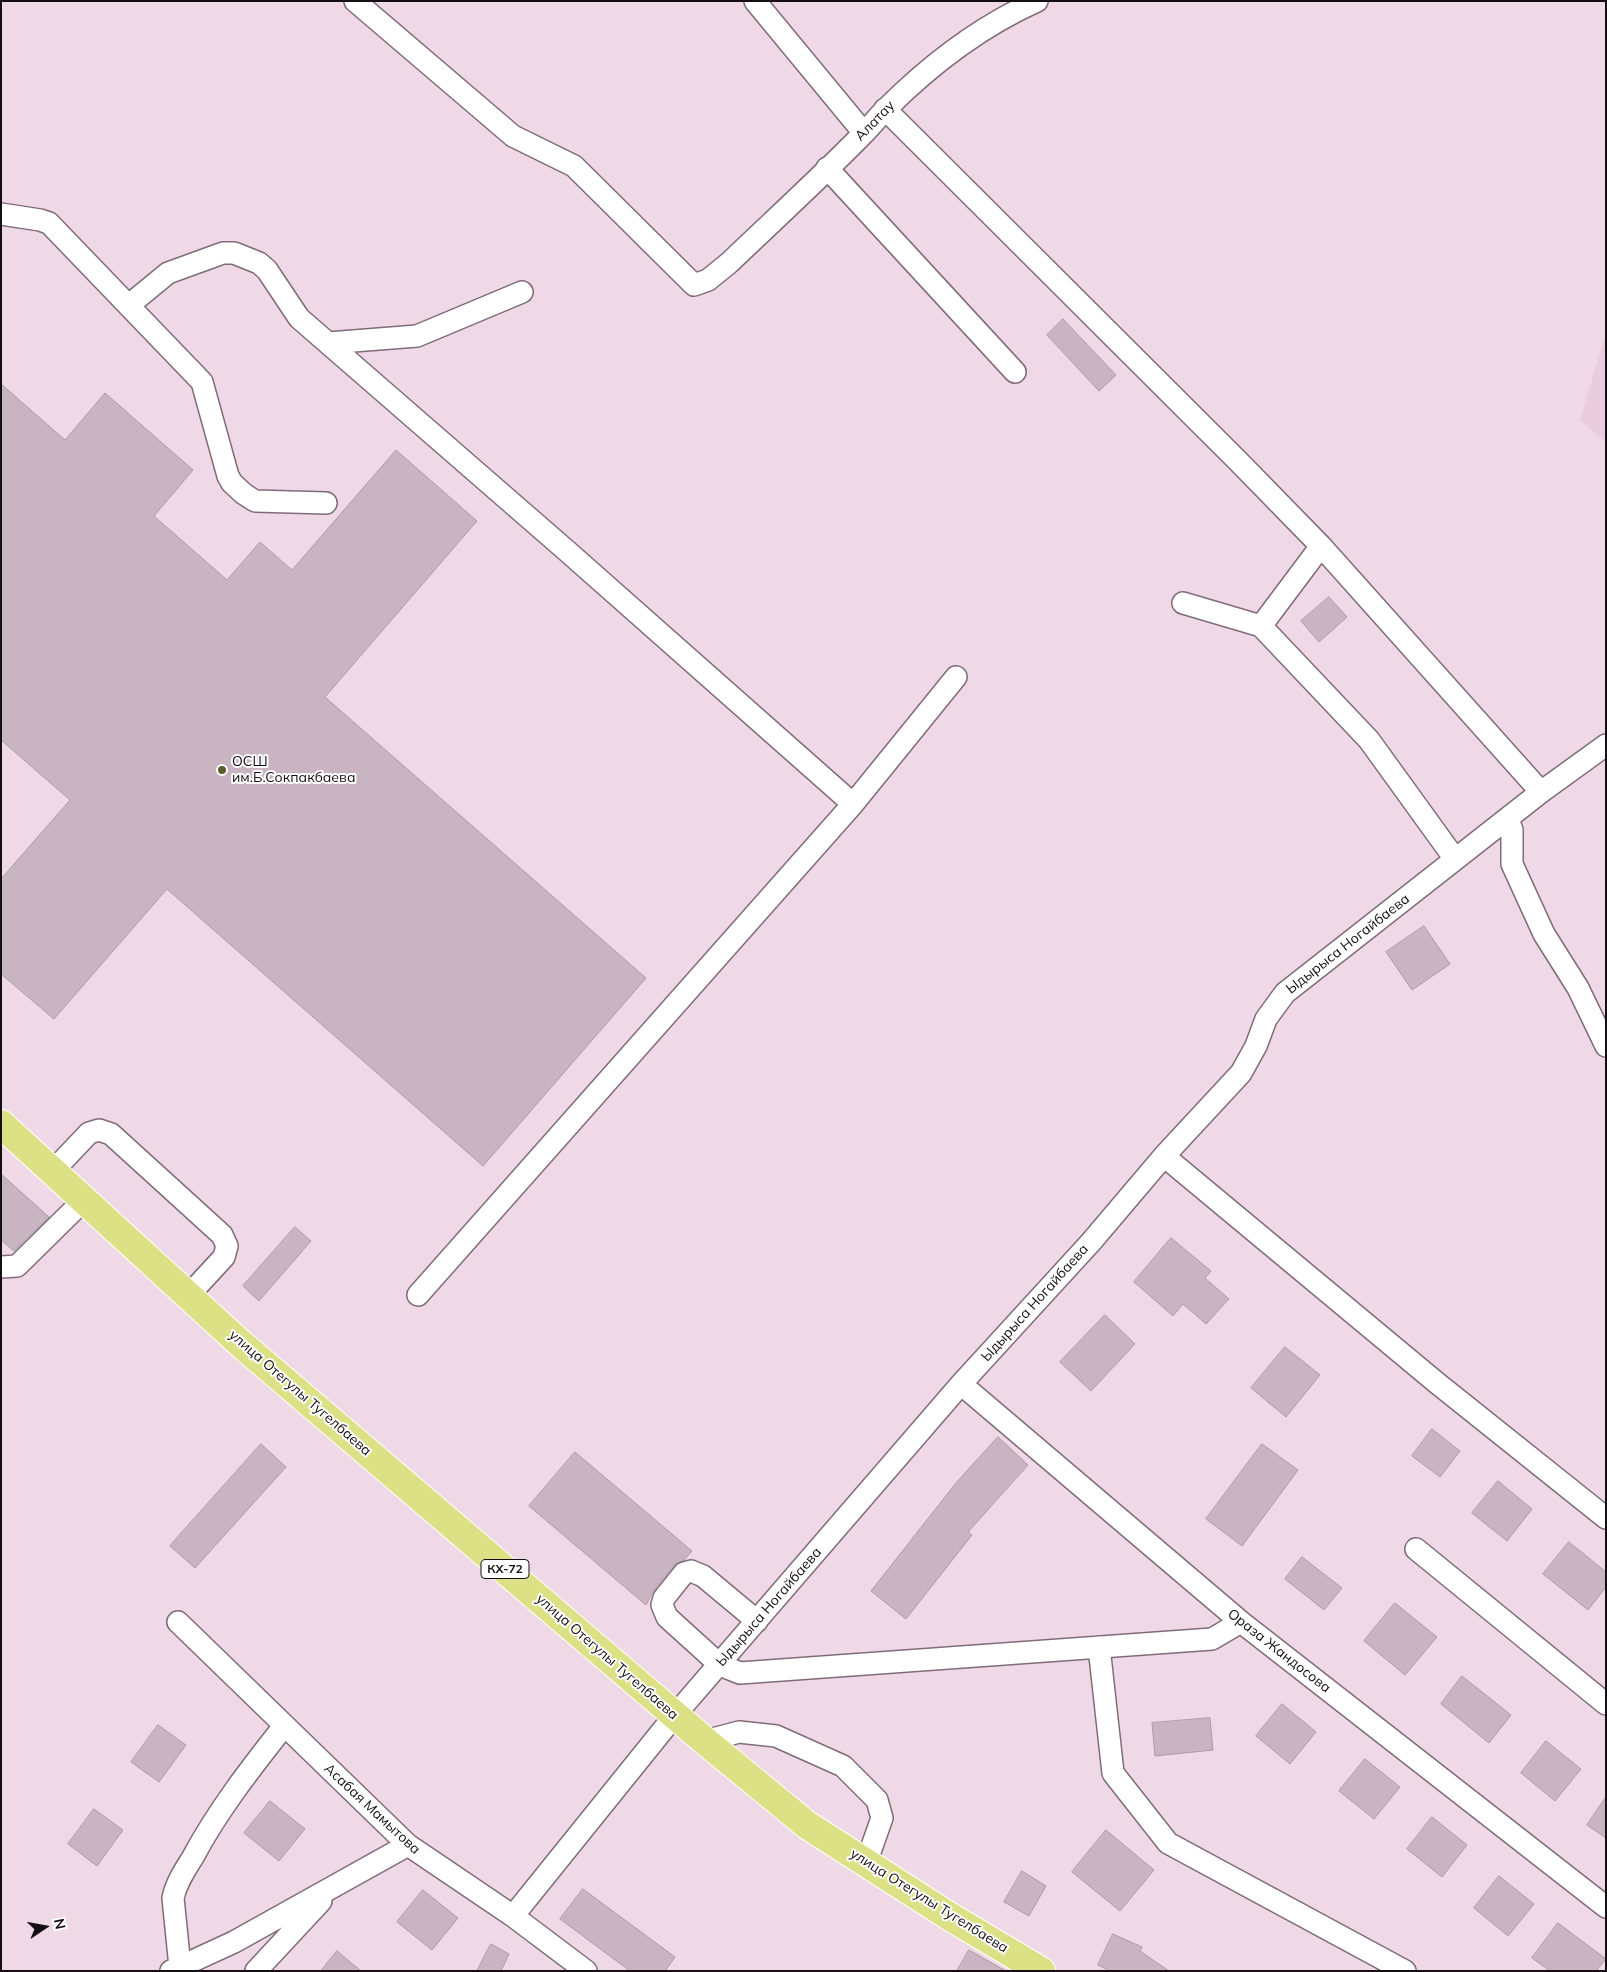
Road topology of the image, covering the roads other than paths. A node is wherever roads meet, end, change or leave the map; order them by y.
1 (355, 1) edge
2 (755, 1) edge
3 (1037, 1) edge
4 (885, 109) junction
5 (864, 133) junction
6 (827, 168) junction
7 (1, 214) edge
8 (522, 292) dead end
9 (129, 305) junction
10 (328, 342) junction
11 (1015, 372) dead end
12 (326, 503) dead end
13 (1321, 546) junction
14 (1183, 604) dead end
15 (1261, 626) junction
16 (956, 676) dead end
17 (1606, 745) edge
18 (1541, 792) junction
19 (853, 804) junction
20 (1508, 819) junction
21 (1455, 859) junction
22 (1606, 1046) edge
23 (1, 1124) edge
24 (1164, 1156) junction
25 (53, 1171) junction
26 (84, 1200) junction
27 (1, 1267) edge
28 (418, 1295) dead end
29 (188, 1296) junction
30 (961, 1384) junction
31 (1606, 1518) edge
32 (1416, 1549) dead end
33 (757, 1621) junction
34 (178, 1622) dead end
35 (1240, 1622) junction
36 (1099, 1647) junction
37 (720, 1664) junction
38 (1606, 1704) edge
39 (675, 1715) junction
40 (284, 1726) junction
41 (705, 1740) junction
42 (408, 1845) junction
43 (866, 1863) junction
44 (333, 1888) junction
45 (1606, 1907) edge
46 (514, 1916) junction
47 (176, 1969) edge
48 (256, 1971) edge
49 (586, 1971) edge
50 (1041, 1971) edge
51 (1405, 1971) edge

1 - 6 street, Алатау
2 - 5 street
3 - 4 street, Алатау
4 - 5 street, Алатау
4 - 13 street
5 - 6 street, Алатау
6 - 11 street
7 - 9 street
8 - 10 street
9 - 10 street
9 - 12 street
10 - 19 street
13 - 15 street
13 - 18 street
14 - 15 street
15 - 21 street
16 - 19 street
17 - 18 street, Ыдырыса Ногайбаева
18 - 20 street, Ыдырыса Ногайбаева
19 - 28 street
20 - 21 street, Ыдырыса Ногайбаева
20 - 22 street
21 - 24 street, Ыдырыса Ногайбаева
23 - 25 main road, улица Отегулы Тугелбаева / КХ-72
24 - 30 street, Ыдырыса Ногайбаева
24 - 31 street
25 - 26 main road, улица Отегулы Тугелбаева / КХ-72
25 - 29 street
26 - 27 street
26 - 29 main road, улица Отегулы Тугелбаева / КХ-72
29 - 39 main road, улица Отегулы Тугелбаева / КХ-72
30 - 33 street, Ыдырыса Ногайбаева
30 - 35 street, Ораза Жандосова
32 - 38 street
33 - 37 street, Ыдырыса Ногайбаева
33 - 37 street
34 - 40 street, Асабая Мамытова
35 - 36 street
35 - 45 street, Ораза Жандосова
36 - 37 street
36 - 51 street
37 - 39 street, Ыдырыса Ногайбаева
39 - 41 main road, улица Отегулы Тугелбаева / КХ-72
39 - 46 street, Ыдырыса Ногайбаева
40 - 42 street, Асабая Мамытова
40 - 47 street
41 - 43 main road, улица Отегулы Тугелбаева / КХ-72
41 - 43 street
42 - 44 street
42 - 46 street, Асабая Мамытова
43 - 50 main road, улица Отегулы Тугелбаева / КХ-72
44 - 47 street
44 - 48 street
46 - 49 street, Асабая Мамытова

